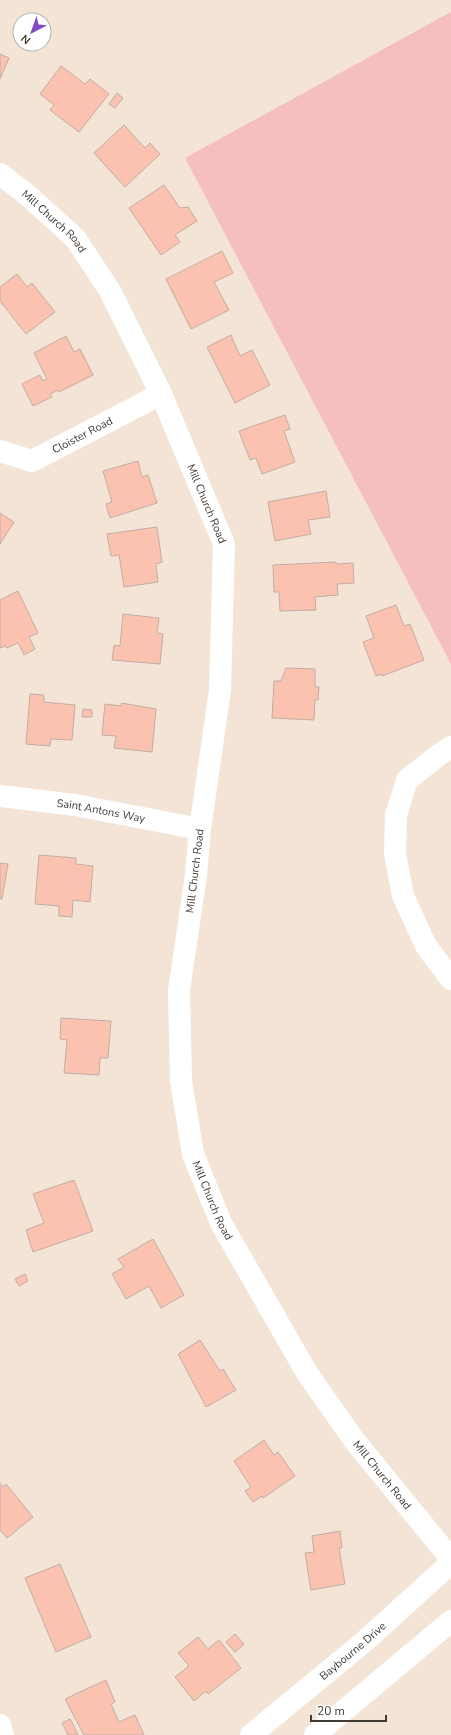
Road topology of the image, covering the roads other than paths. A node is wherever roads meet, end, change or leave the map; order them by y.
1 (0, 174) edge
2 (161, 394) junction
3 (0, 451) edge
4 (451, 747) edge
5 (0, 796) edge
6 (200, 829) junction
7 (451, 979) edge
8 (451, 1559) edge
9 (451, 1563) edge
10 (451, 1621) edge
11 (0, 1725) edge
12 (3, 1735) edge
13 (251, 1735) edge
14 (315, 1735) edge

1 - 2 street, Mill Church Road
2 - 3 street, Cloister Road
2 - 6 street, Mill Church Road
4 - 7 street
5 - 6 street, Saint Antons Way
6 - 8 street, Mill Church Road
9 - 13 street, Baybourne Drive
10 - 14 street
11 - 12 street

